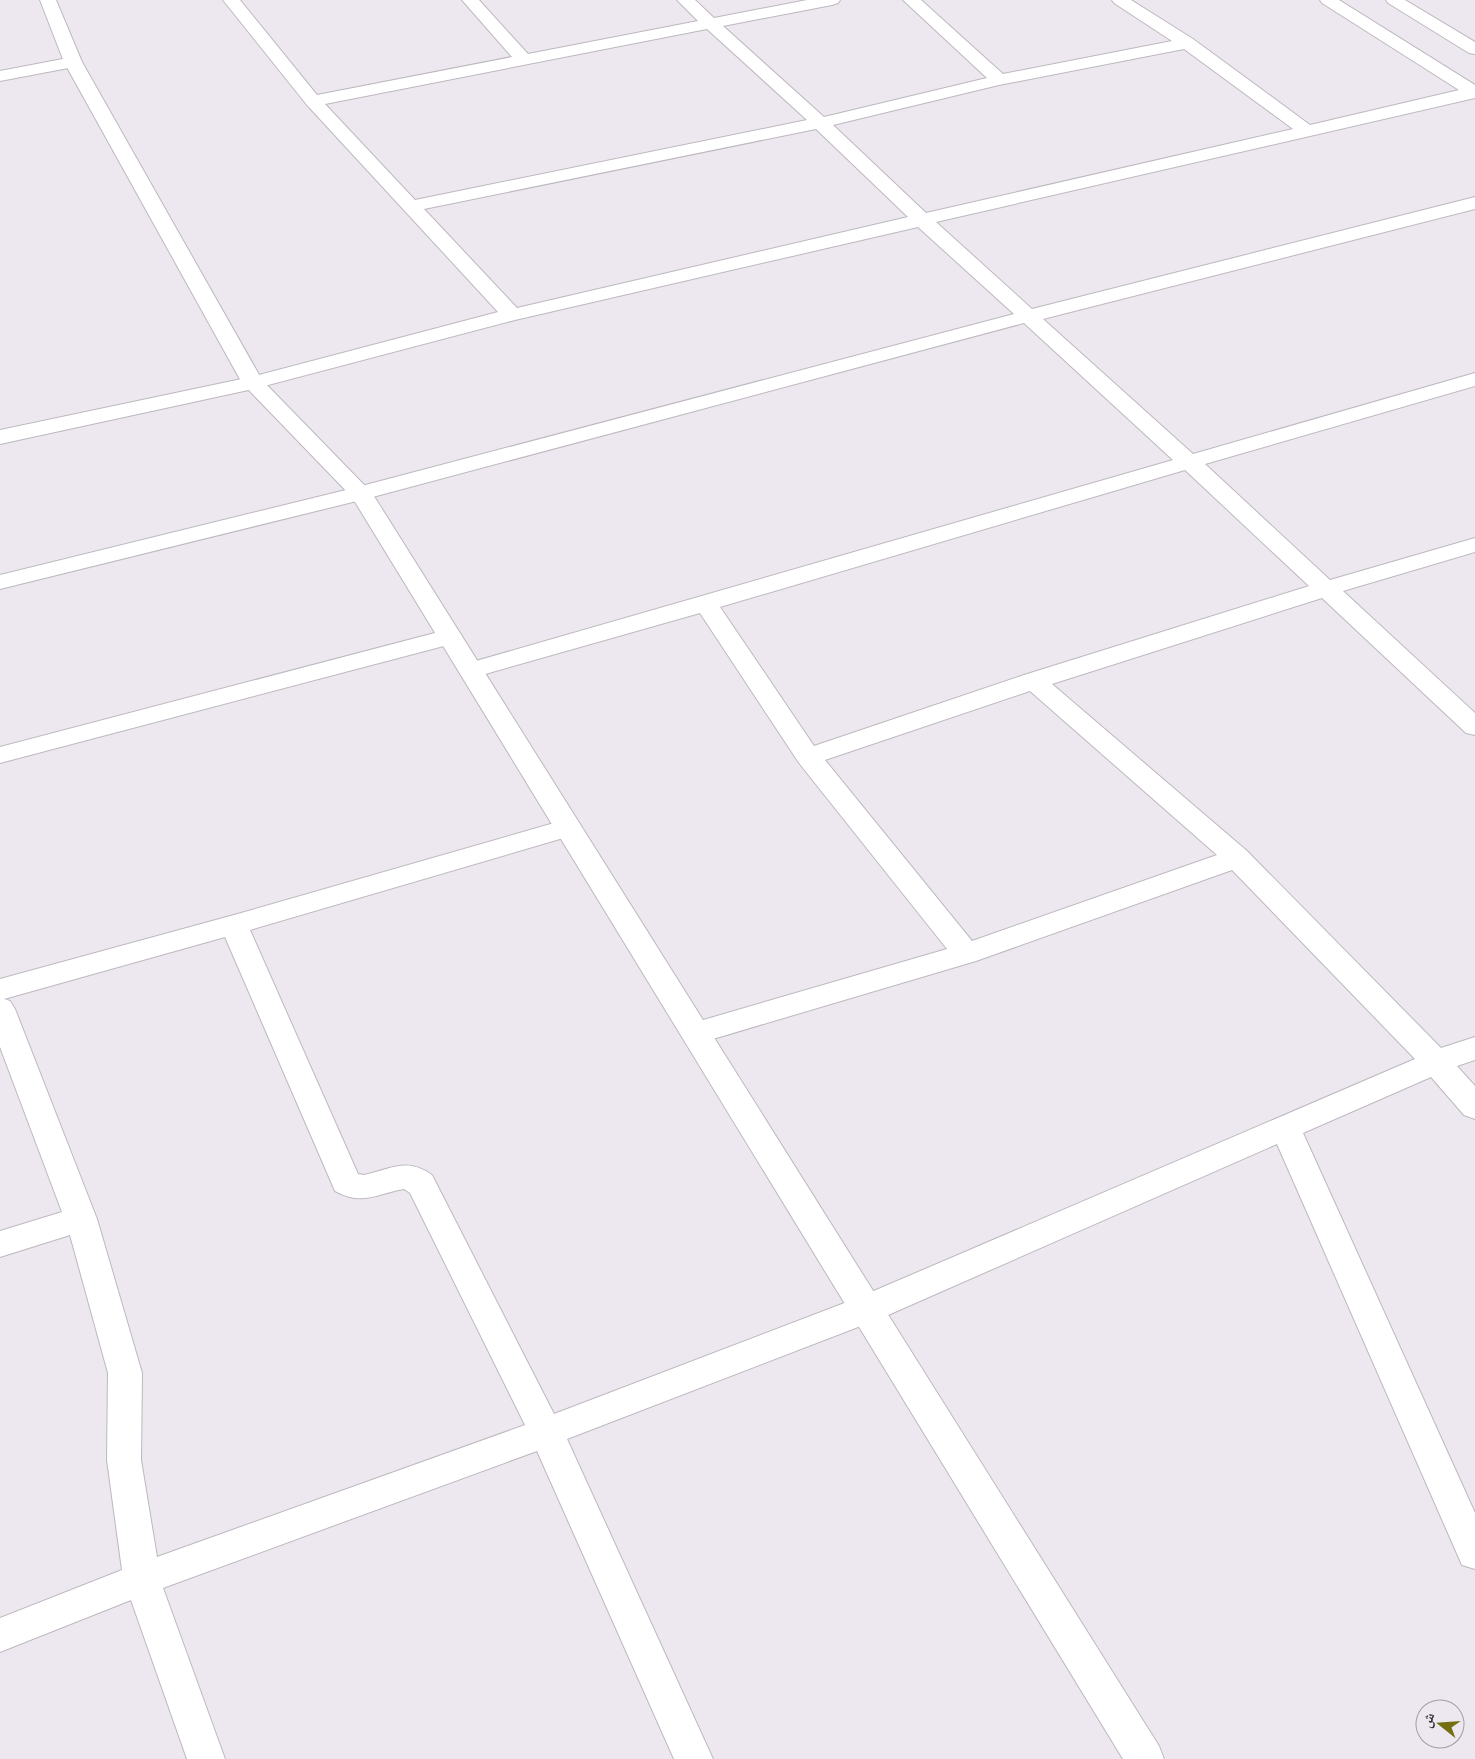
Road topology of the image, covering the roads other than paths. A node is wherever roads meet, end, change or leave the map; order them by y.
1 (48, 0) edge
2 (470, 0) edge
3 (685, 0) edge
4 (832, 0) edge
5 (911, 0) edge
6 (1120, 0) edge
7 (1328, 0) edge
8 (1394, 0) edge
9 (236, 1) edge
10 (710, 23) junction
11 (1187, 43) junction
12 (1475, 49) edge
13 (524, 60) junction
14 (74, 62) junction
15 (0, 76) edge
16 (1000, 80) junction
17 (1475, 92) edge
18 (313, 101) junction
19 (820, 123) junction
20 (1306, 130) junction
21 (1475, 203) edge
22 (411, 206) junction
23 (923, 221) junction
24 (512, 315) junction
25 (1028, 316) junction
26 (1475, 379) edge
27 (253, 383) junction
28 (0, 437) edge
29 (1188, 461) junction
30 (362, 493) junction
31 (1475, 545) edge
32 (0, 582) edge
33 (1325, 588) junction
34 (706, 604) junction
35 (450, 637) junction
36 (471, 670) junction
37 (1033, 681) junction
38 (1475, 727) edge
39 (0, 756) edge
40 (808, 757) junction
41 (568, 828) junction
42 (1237, 858) junction
43 (234, 926) junction
44 (966, 954) junction
45 (0, 990) edge
46 (0, 1009) edge
47 (696, 1033) junction
48 (1475, 1048) edge
49 (1436, 1062) junction
50 (1475, 1107) edge
51 (1285, 1127) junction
52 (81, 1219) junction
53 (0, 1244) edge
54 (867, 1309) junction
55 (546, 1432) junction
56 (1475, 1553) edge
57 (142, 1580) junction
58 (0, 1635) edge
59 (206, 1759) edge
60 (694, 1759) edge
61 (1145, 1759) edge

1 - 14 street
2 - 13 street
3 - 10 street
4 - 10 street
5 - 16 street
6 - 11 street
7 - 17 street
8 - 12 street
9 - 18 street
10 - 13 street
10 - 19 street
11 - 16 street
11 - 20 street
13 - 18 street
14 - 15 street
14 - 27 street
16 - 19 street
17 - 20 street
18 - 22 street
19 - 22 street
19 - 23 street
20 - 23 street
21 - 25 street
22 - 24 street
23 - 24 street
23 - 25 street
24 - 27 street
25 - 29 street
25 - 30 street
26 - 29 street
27 - 28 street
27 - 30 street
29 - 33 street
29 - 34 street
30 - 32 street
30 - 35 street
31 - 33 street
33 - 37 street
33 - 38 street
34 - 36 street
34 - 40 street
35 - 36 street
35 - 39 street
36 - 41 street
37 - 40 street
37 - 42 street
40 - 44 street
41 - 43 street
41 - 47 street
42 - 44 street
42 - 49 street
43 - 45 street
43 - 55 street
44 - 47 street
46 - 52 street
47 - 54 street
48 - 49 street
49 - 50 street
49 - 51 street
51 - 54 street
51 - 56 street
52 - 53 street
52 - 57 street
54 - 55 street
54 - 61 street
55 - 57 street
55 - 60 street
57 - 58 street
57 - 59 street

